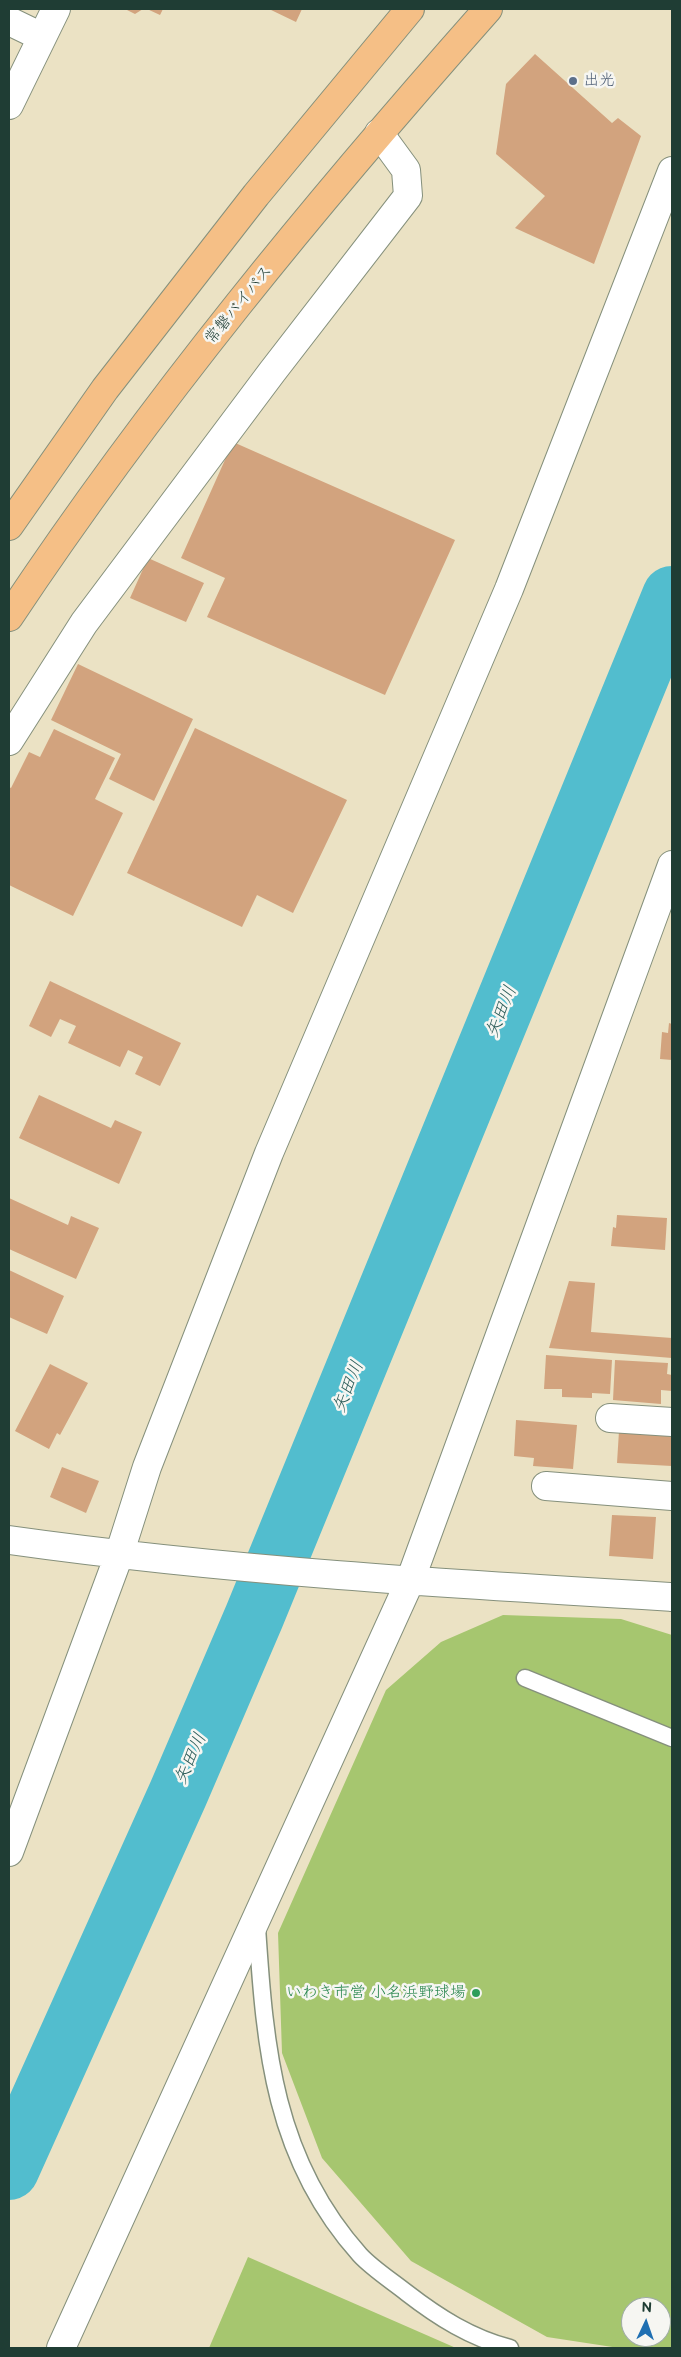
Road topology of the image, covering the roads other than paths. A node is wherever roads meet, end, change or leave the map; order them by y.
1 (56, 9) edge
2 (410, 9) edge
3 (488, 9) edge
4 (9, 21) edge
5 (42, 37) junction
6 (9, 104) edge
7 (379, 133) junction
8 (672, 171) edge
9 (9, 526) edge
10 (9, 617) edge
11 (9, 741) edge
12 (672, 865) edge
13 (610, 1418) dead end
14 (672, 1422) edge
15 (546, 1486) dead end
16 (672, 1496) edge
17 (9, 1540) edge
18 (119, 1555) junction
19 (410, 1581) junction
20 (672, 1596) edge
21 (525, 1678) dead end
22 (672, 1738) edge
23 (9, 1852) edge
24 (256, 1920) junction
25 (61, 2348) edge
26 (510, 2348) edge

1 - 5 street
2 - 9 highway
3 - 7 highway, 常磐バイパス
4 - 5 street
5 - 6 street
7 - 10 highway, 常磐バイパス
7 - 11 street
8 - 18 street
12 - 19 street
13 - 14 street
15 - 16 street
17 - 18 street
18 - 19 street
18 - 23 street
19 - 20 street
19 - 24 street
21 - 22 lane
24 - 25 street
24 - 26 lane

